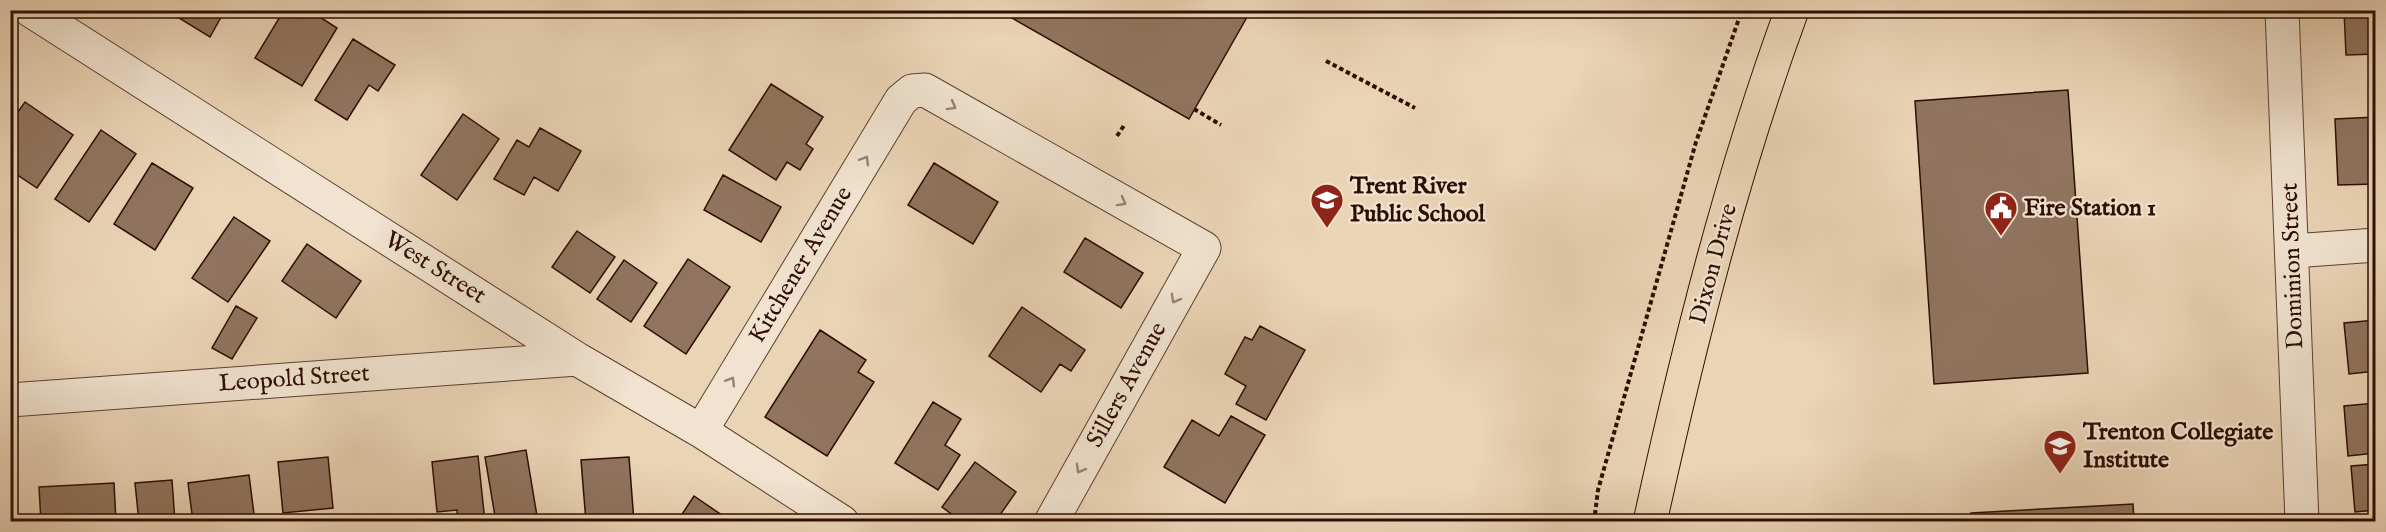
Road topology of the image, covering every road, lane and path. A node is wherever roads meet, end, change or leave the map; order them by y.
1 (30, 10) edge
2 (1742, 10) edge
3 (1792, 10) edge
4 (2282, 10) edge
5 (1326, 61) dead end
6 (1415, 108) dead end
7 (1194, 110) dead end
8 (1125, 124) dead end
9 (1221, 125) dead end
10 (1117, 136) dead end
11 (2376, 245) edge
12 (1204, 248) joint
13 (2293, 251) junction
14 (577, 359) junction
15 (10, 400) edge
16 (701, 431) junction
17 (792, 507) edge
18 (842, 522) edge
19 (1051, 522) edge
20 (1594, 522) edge
21 (1650, 522) edge
22 (2302, 522) edge

1 - 14 street, West Street
2 - 20 path
3 - 21 main road, Dixon Drive
4 - 13 street, Dominion Street
5 - 6 path
7 - 9 path
8 - 10 path
11 - 13 street
16 -> 12 street, Kitchener Avenue
12 -> 19 street, Sillers Avenue
13 - 22 street, Dominion Street
14 - 15 street, Leopold Street
14 - 16 street, West Street
16 - 17 street, West Street
17 - 18 street, West Street

